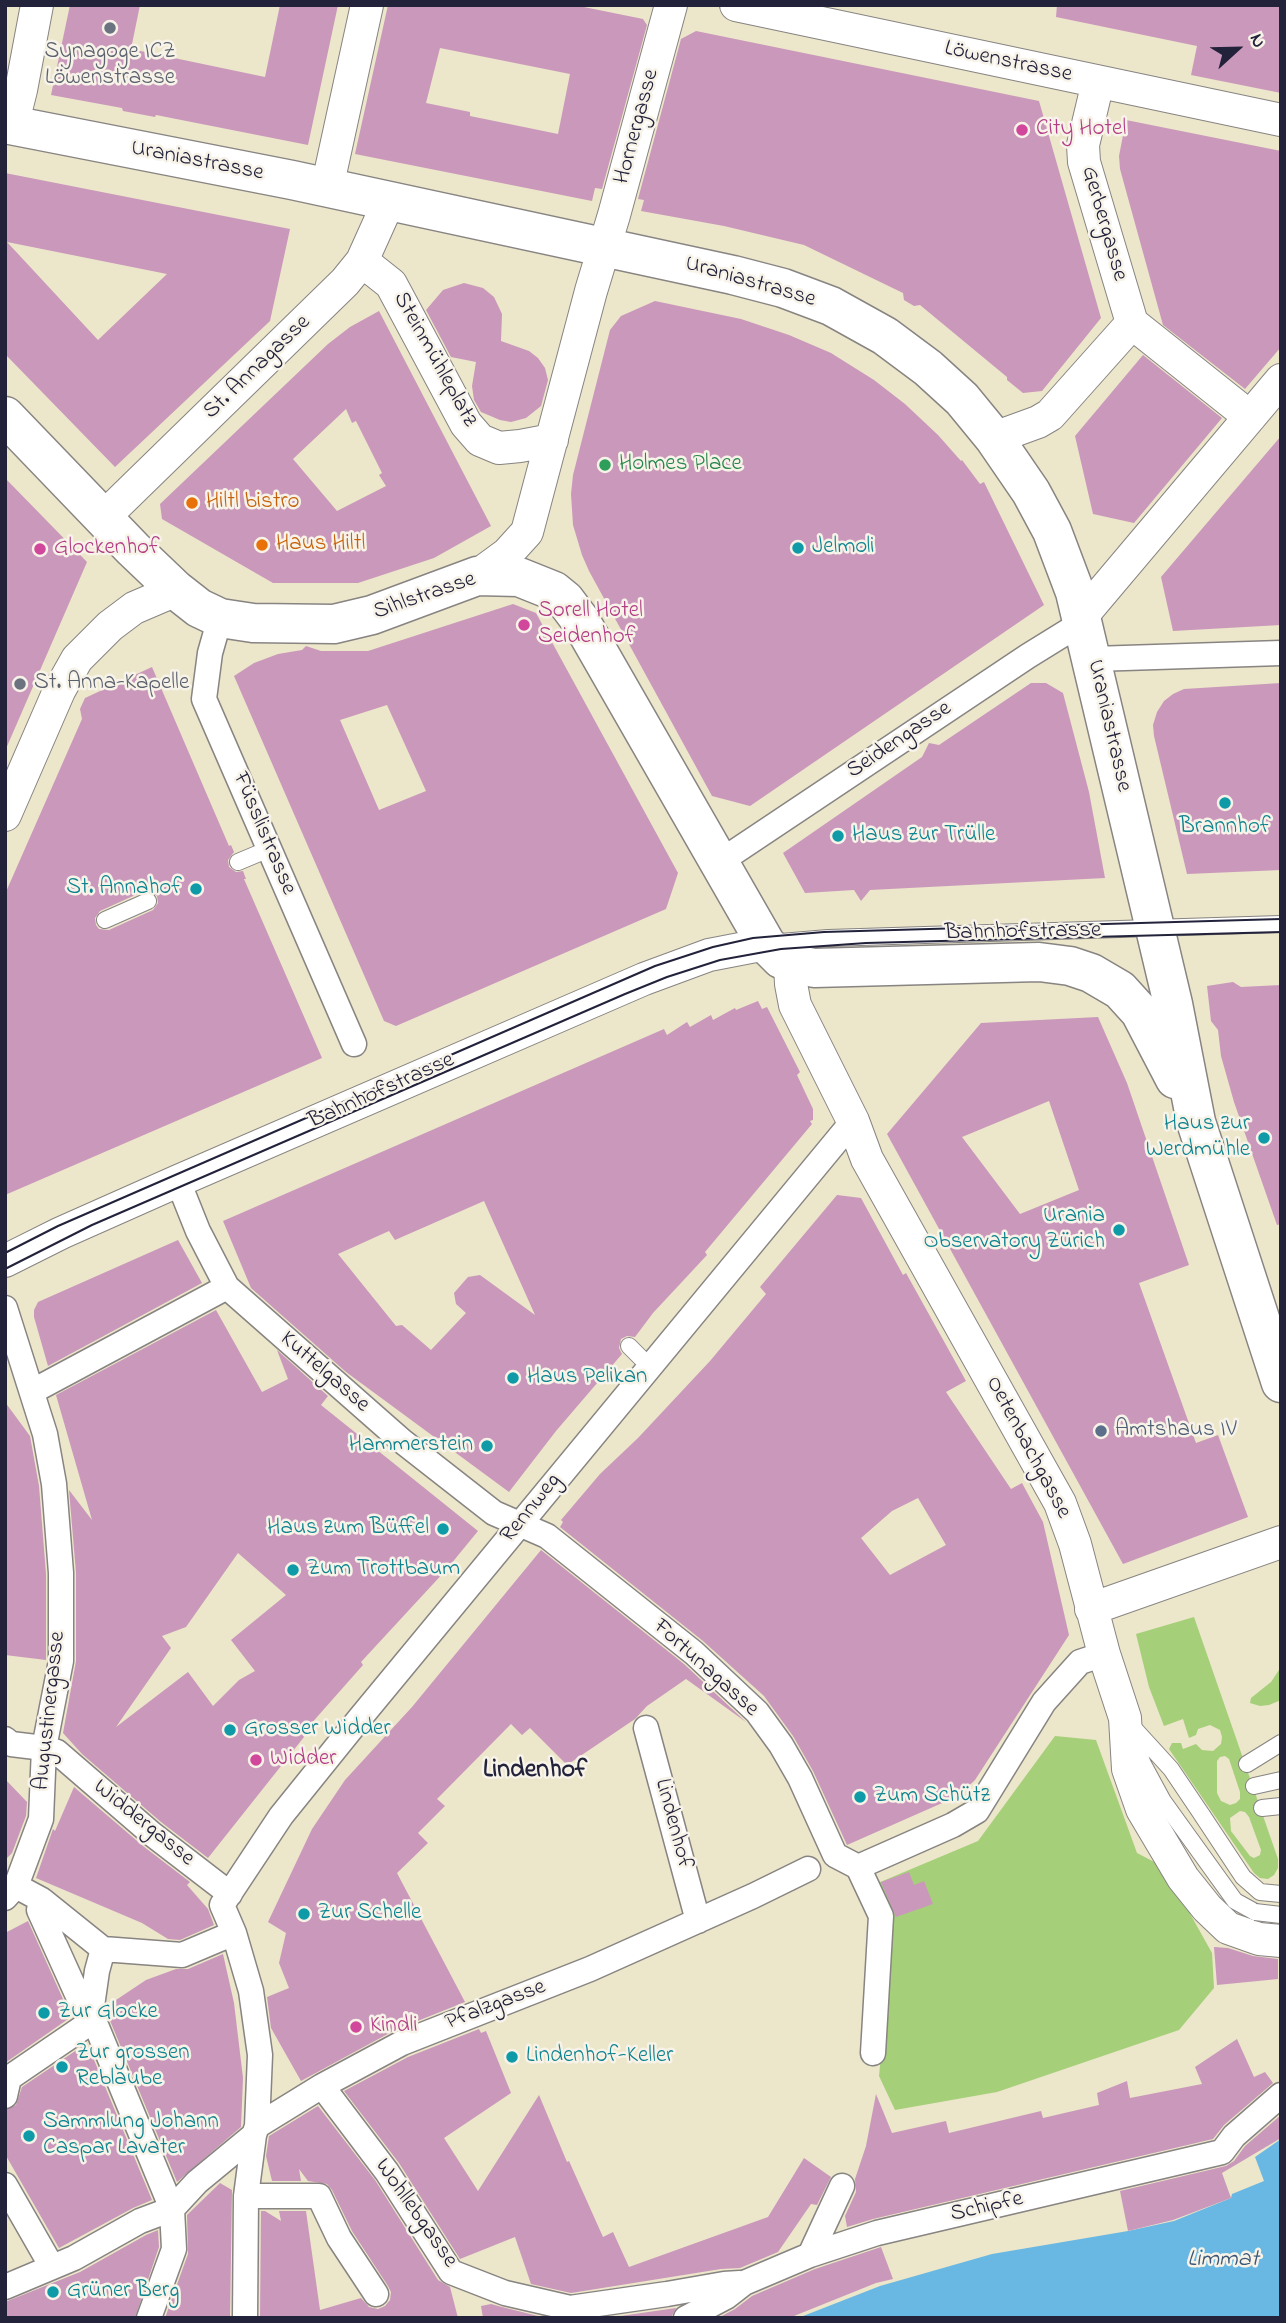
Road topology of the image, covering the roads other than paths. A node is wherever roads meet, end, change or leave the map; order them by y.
1 (37, 5) edge
2 (367, 5) edge
3 (671, 5) edge
4 (736, 5) edge
5 (1098, 82) junction
6 (1281, 120) edge
7 (7, 126) edge
8 (327, 188) junction
9 (389, 201) junction
10 (605, 248) junction
11 (362, 261) junction
12 (1132, 323) junction
13 (1281, 380) edge
14 (5, 416) edge
15 (1250, 417) junction
16 (994, 438) junction
17 (552, 440) junction
18 (103, 518) junction
19 (477, 576) junction
20 (176, 590) junction
21 (220, 618) junction
22 (1083, 619) junction
23 (1281, 653) edge
24 (1093, 659) junction
25 (5, 815) edge
26 (269, 849) junction
27 (718, 860) junction
28 (238, 862) dead end
29 (148, 901) dead end
30 (105, 920) dead end
31 (1281, 924) edge
32 (1155, 929) junction
33 (778, 953) junction
34 (1130, 999) joint
35 (354, 1044) dead end
36 (853, 1121) junction
37 (1196, 1122) junction
38 (178, 1181) junction
39 (9, 1251) edge
40 (227, 1287) junction
41 (5, 1308) edge
42 (629, 1346) dead end
43 (649, 1366) junction
44 (1280, 1379) edge
45 (33, 1391) junction
46 (519, 1525) junction
47 (1281, 1542) edge
48 (1091, 1609) junction
49 (1104, 1654) junction
50 (1125, 1718) junction
51 (646, 1728) dead end
52 (5, 1740) edge
53 (1281, 1743) edge
54 (51, 1750) junction
55 (1247, 1765) dead end
56 (1281, 1780) edge
57 (1254, 1786) dead end
58 (1281, 1806) edge
59 (1262, 1808) dead end
60 (821, 1862) junction
61 (858, 1867) junction
62 (11, 1892) edge
63 (1281, 1894) edge
64 (42, 1900) junction
65 (226, 1900) junction
66 (1281, 1915) edge
67 (698, 1921) junction
68 (234, 1933) junction
69 (1281, 1941) edge
70 (103, 1950) junction
71 (93, 2017) junction
72 (873, 2053) dead end
73 (322, 2086) junction
74 (1281, 2095) edge
75 (5, 2096) edge
76 (255, 2131) junction
77 (5, 2185) edge
78 (842, 2186) dead end
79 (246, 2196) junction
80 (172, 2209) junction
81 (810, 2255) junction
82 (50, 2263) junction
83 (744, 2283) junction
84 (5, 2287) edge
85 (376, 2294) dead end
86 (149, 2318) edge
87 (245, 2318) edge
88 (686, 2318) edge

1 - 7 street
2 - 8 street
3 - 10 street, Hornergasse
4 - 5 street, Löwenstrasse
5 - 6 street, Löwenstrasse
5 - 12 street, Gerbergasse
7 - 8 street, Uraniastrasse
8 - 9 street, Uraniastrasse
9 - 10 street, Uraniastrasse
9 - 11 street, St. Annagasse
10 - 16 street, Uraniastrasse
10 - 17 street
11 - 17 street, Steinmühleplatz
11 - 18 street, St. Annagasse
12 - 15 street
12 - 16 street
13 - 15 street, Seidengasse
14 - 18 street, Sihlstrasse
15 - 22 street, Seidengasse
16 - 22 street, Uraniastrasse
17 - 19 street
18 - 20 street, Sihlstrasse
19 - 21 street, Sihlstrasse
19 - 27 street, Sihlstrasse
20 - 21 street, Sihlstrasse
20 - 25 street
21 - 26 street, Füsslistrasse
22 - 24 street, Uraniastrasse
22 - 27 street, Seidengasse
23 - 24 street
24 - 32 street, Uraniastrasse
26 - 28 lane
26 - 35 street, Füsslistrasse
27 - 33 street, Sihlstrasse
29 - 30 lane
31 - 32 lane, Bahnhofstrasse
32 - 33 lane, Bahnhofstrasse
32 - 37 street, Uraniastrasse
33 - 34 street, Bahnhofstrasse
33 - 36 street, Oetenbachgasse
33 - 38 street, Bahnhofstrasse
34 - 37 street, Uraniastrasse
36 - 43 street, Rennweg
36 - 48 street, Oetenbachgasse
37 - 44 street, Uraniastrasse
38 - 39 street, Bahnhofstrasse
38 - 40 street, Kuttelgasse
40 - 45 street
40 - 46 street, Kuttelgasse
41 - 45 street, Augustinergasse
42 - 43 lane
43 - 46 street, Rennweg
45 - 54 street, Augustinergasse
46 - 60 street, Fortunagasse
46 - 65 street, Rennweg
47 - 48 street
48 - 49 street, Oetenbachgasse
49 - 50 street, Oetenbachgasse
49 - 61 street
50 - 63 lane, bridge
50 - 66 lane, bridge
50 - 69 street, Oetenbachgasse
51 - 67 street, Lindenhof
52 - 54 street
53 - 55 lane
54 - 62 street, Augustinergasse
54 - 65 street, Widdergasse
56 - 57 lane
58 - 59 lane
60 - 61 street
60 - 67 street
61 - 72 street
62 - 64 street
64 - 70 street
64 - 71 street
65 - 68 street
67 - 73 street, Pfalzgasse
68 - 70 street
68 - 76 street
70 - 71 street
71 - 75 street
71 - 80 street
73 - 76 street, Pfalzgasse
73 - 83 street, Wohllebgasse
74 - 81 street, Schipfe
76 - 79 street
76 - 80 street, Pfalzgasse
77 - 82 street
78 - 81 street
79 - 85 street
79 - 87 street
80 - 82 street
80 - 86 street
81 - 83 street, Schipfe
82 - 84 street
83 - 88 street, Schipfe

